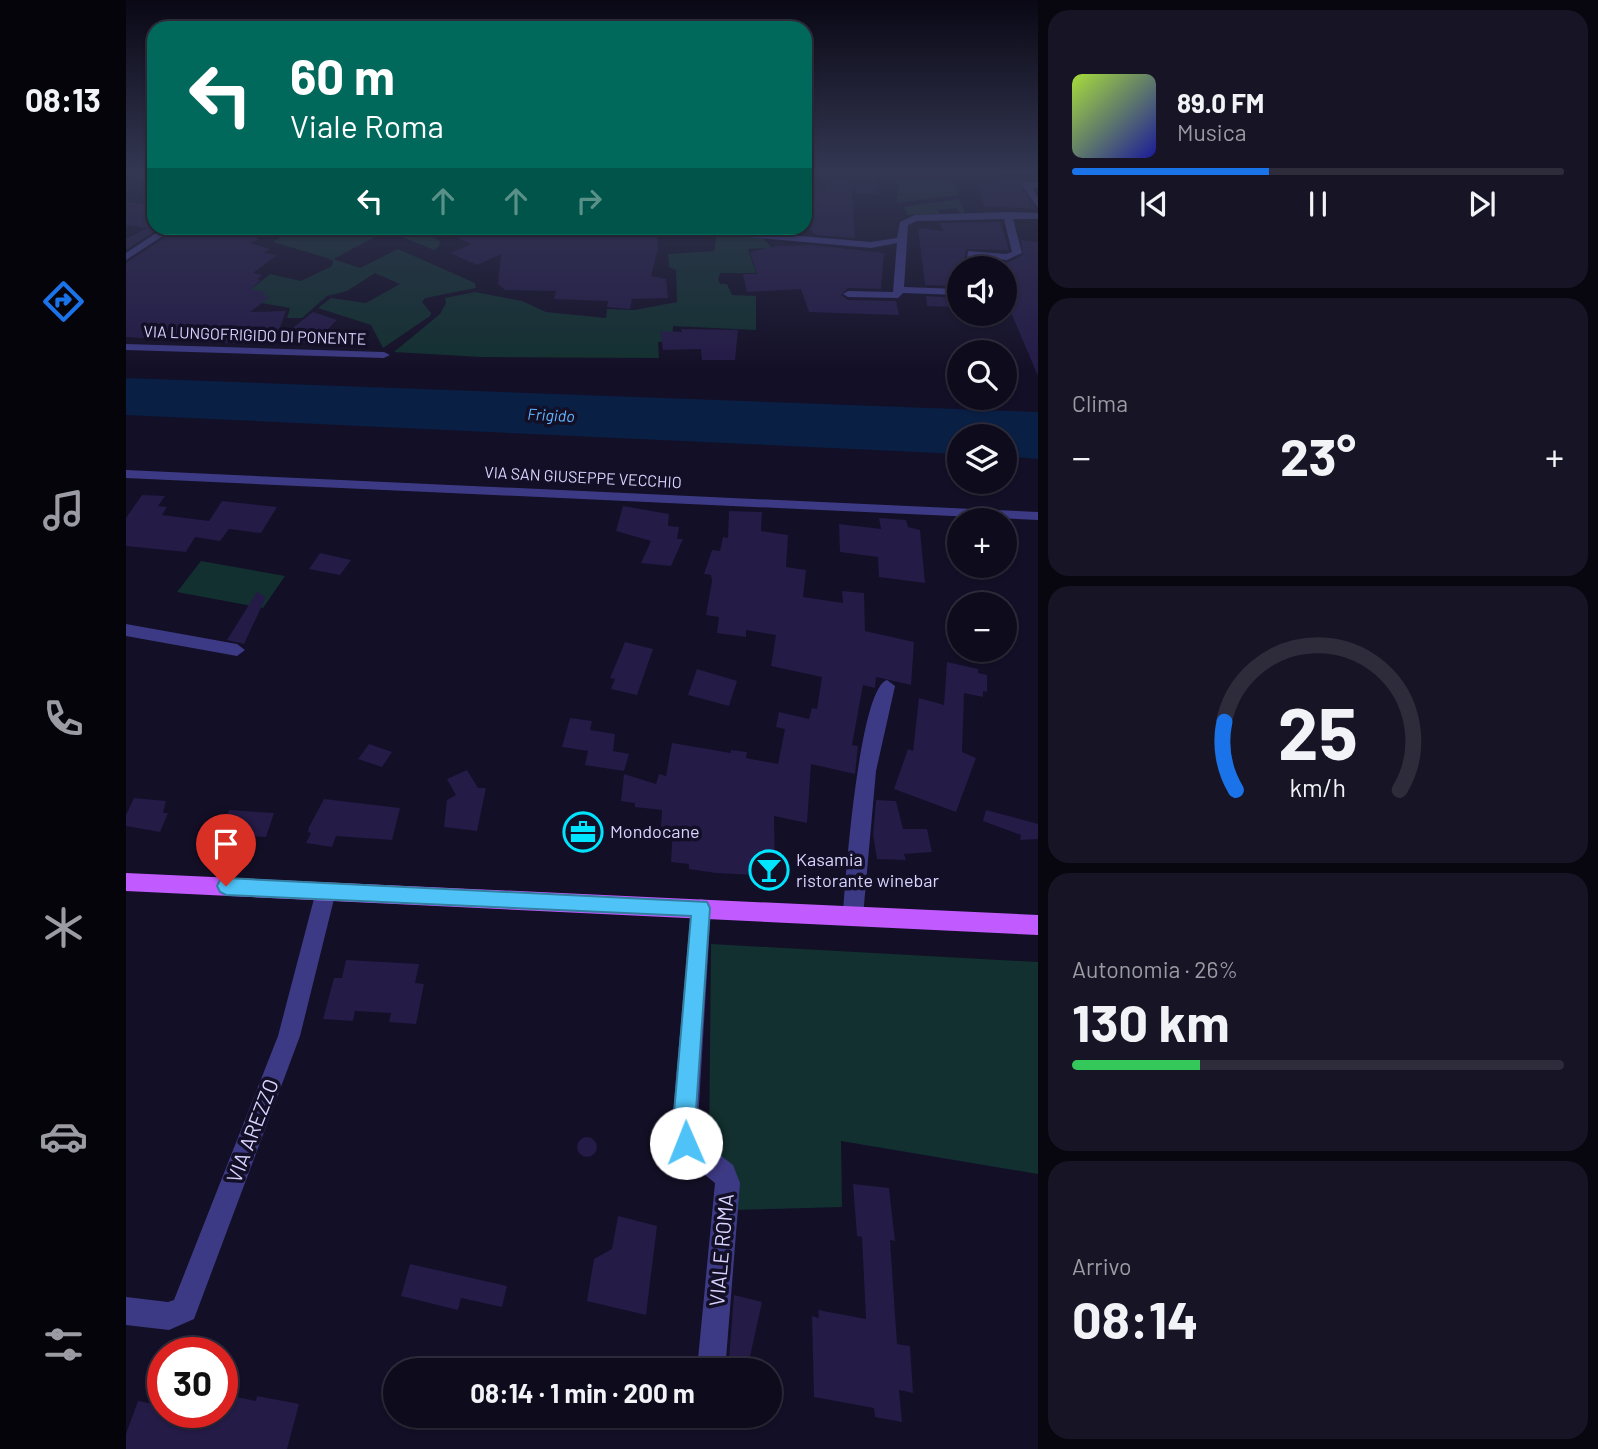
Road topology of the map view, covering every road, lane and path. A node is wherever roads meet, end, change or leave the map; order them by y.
1 (155, 238) edge
2 (788, 238) edge
3 (1013, 238) edge
4 (900, 240) joint
5 (971, 256) edge
6 (995, 256) edge
7 (1010, 256) edge
8 (126, 257) edge
9 (899, 290) junction
10 (947, 292) edge
11 (848, 294) dead end
12 (126, 347) edge
13 (384, 355) dead end
14 (126, 474) edge
15 (1038, 516) edge
16 (126, 630) edge
17 (237, 650) dead end
18 (887, 686) dead end
19 (126, 882) edge
20 (326, 891) junction
21 (701, 908) junction
22 (853, 916) junction
23 (1038, 925) edge
24 (126, 1311) edge
25 (712, 1358) edge

1 - 8 street
2 - 4 street
3 - 7 street
4 - 9 street
5 - 6 street
9 - 10 street
9 - 11 street
12 - 13 street, VIA LUNGOFRIGIDO DI PONENTE
14 - 15 street, VIA SAN GIUSEPPE VECCHIO
16 - 17 street
18 - 22 street
19 - 20 main road
20 - 21 main road
20 - 24 street, VIA AREZZO
21 - 22 main road
21 - 25 street, VIALE ROMA
22 - 23 main road

